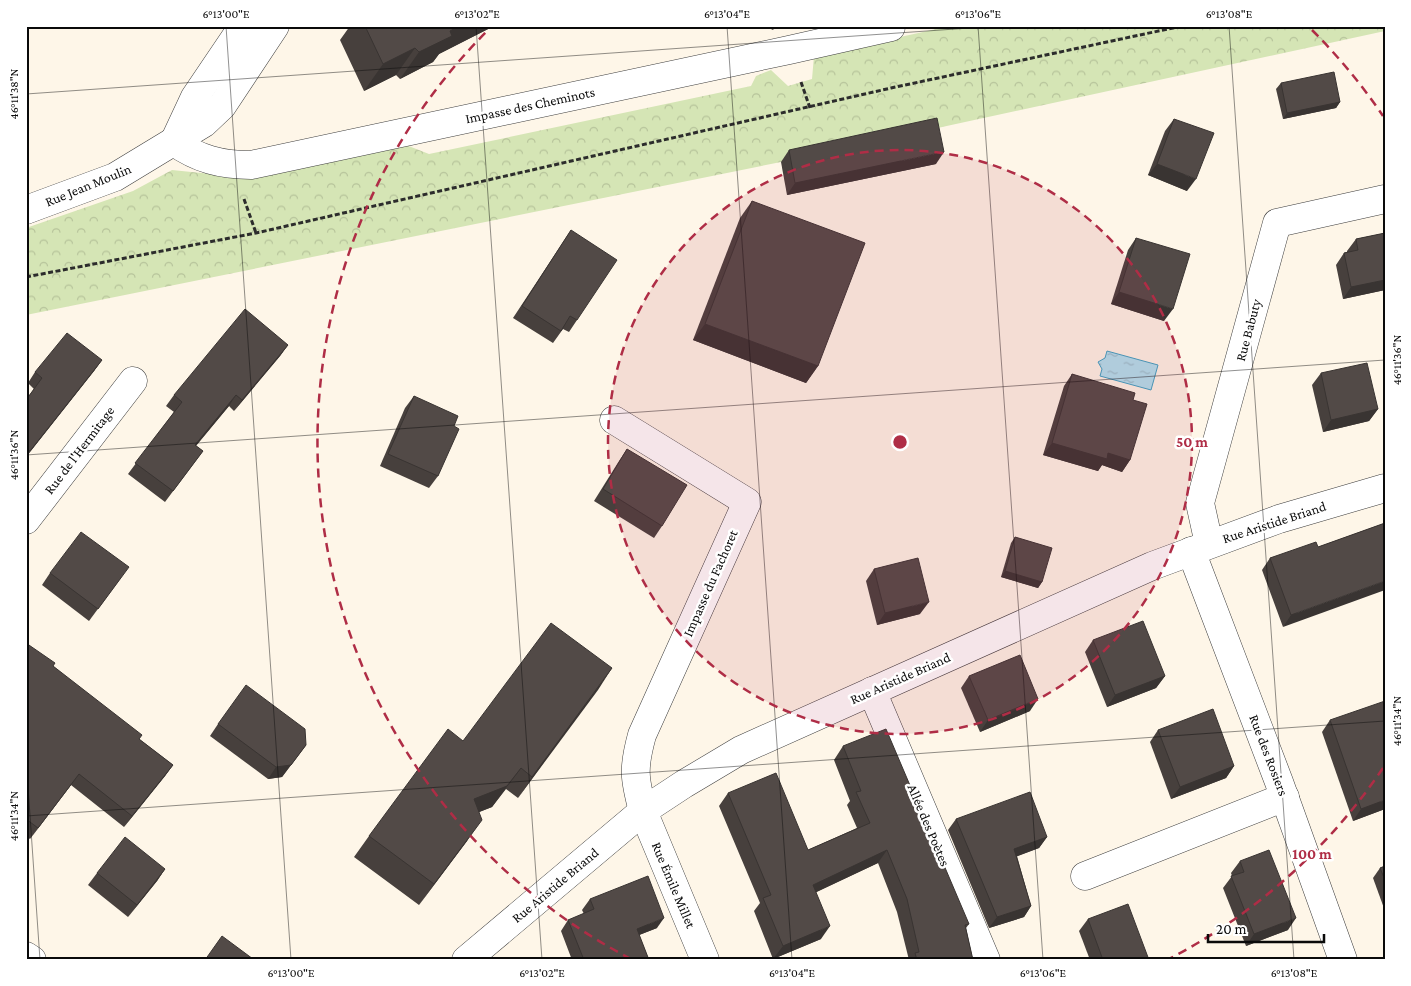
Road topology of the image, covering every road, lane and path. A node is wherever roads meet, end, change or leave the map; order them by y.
1 (243, 26) edge
2 (275, 26) edge
3 (891, 26) edge
4 (1182, 26) edge
5 (174, 142) junction
6 (1385, 199) edge
7 (26, 210) edge
8 (26, 277) edge
9 (132, 381) dead end
10 (614, 420) dead end
11 (1385, 488) edge
12 (26, 520) edge
13 (1200, 547) junction
14 (872, 690) junction
15 (1285, 798) junction
16 (643, 811) junction
17 (1085, 876) dead end
18 (26, 956) edge
19 (32, 960) edge
20 (466, 960) edge
21 (705, 960) edge
22 (986, 960) edge
23 (1343, 960) edge

1 - 5 street
2 - 5 street, Rue Jean Moulin
3 - 5 street, Impasse des Cheminots
4 - 8 path
5 - 7 street, Rue Jean Moulin
6 - 13 street, Rue Babuty
9 - 12 street, Rue de l'Hermitage
10 - 16 street, Impasse du Fachoret
11 - 13 street, Rue Aristide Briand
13 - 14 street, Rue Aristide Briand
13 - 15 street, Rue des Rosiers
14 - 16 street, Rue Aristide Briand
14 - 22 street, Allée des Poètes
15 - 17 street
15 - 23 street, Rue des Rosiers
16 - 20 street, Rue Aristide Briand
16 - 21 street, Rue Émile Millet
18 - 19 street

